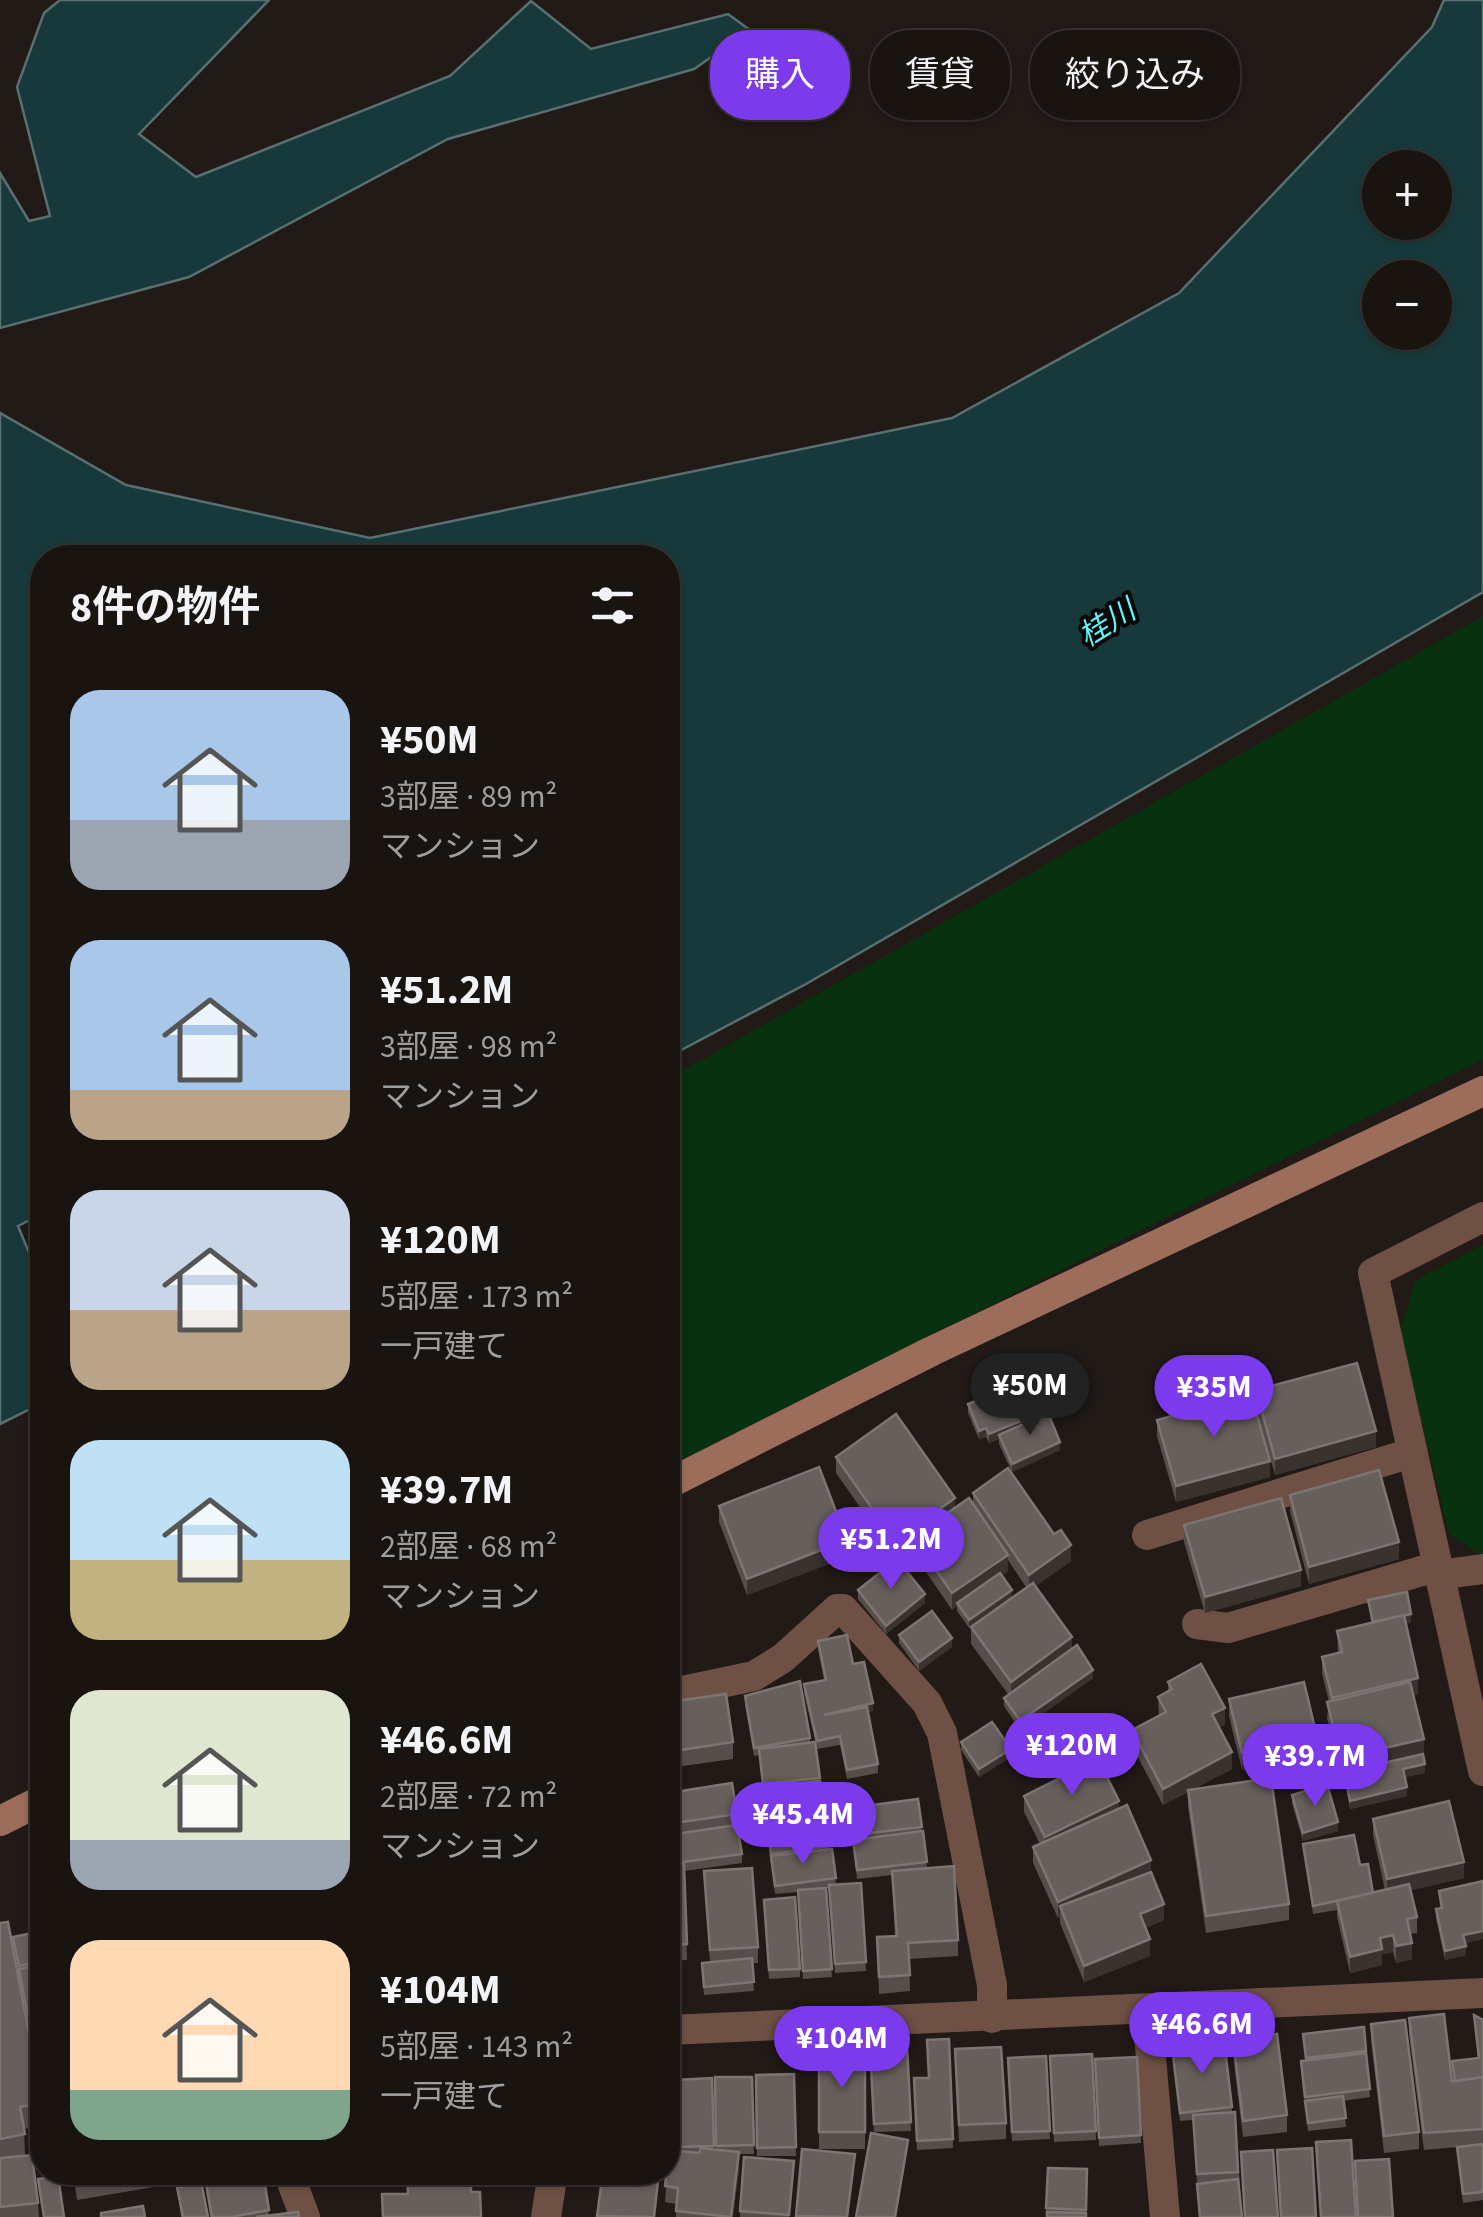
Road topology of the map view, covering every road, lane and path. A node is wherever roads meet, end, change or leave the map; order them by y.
1 (1483, 1091) edge
2 (1483, 1217) edge
3 (1412, 1454) junction
4 (680, 1478) edge
5 (1147, 1536) dead end
6 (1483, 1568) edge
7 (1436, 1571) junction
8 (1198, 1624) dead end
9 (680, 1691) edge
10 (1483, 1772) edge
11 (30, 1806) edge
12 (0, 1821) edge
13 (1483, 1994) edge
14 (1147, 2012) junction
15 (992, 2018) junction
16 (680, 2030) edge
17 (293, 2185) edge
18 (552, 2185) edge
19 (305, 2217) edge
20 (546, 2217) edge
21 (1165, 2217) edge

1 - 4 street
2 - 3 street
3 - 5 street
3 - 7 street
6 - 7 street
7 - 8 street
7 - 10 street
9 - 15 street
11 - 12 street
13 - 14 street
14 - 15 street
14 - 21 street
15 - 16 street
17 - 19 street
18 - 20 street

